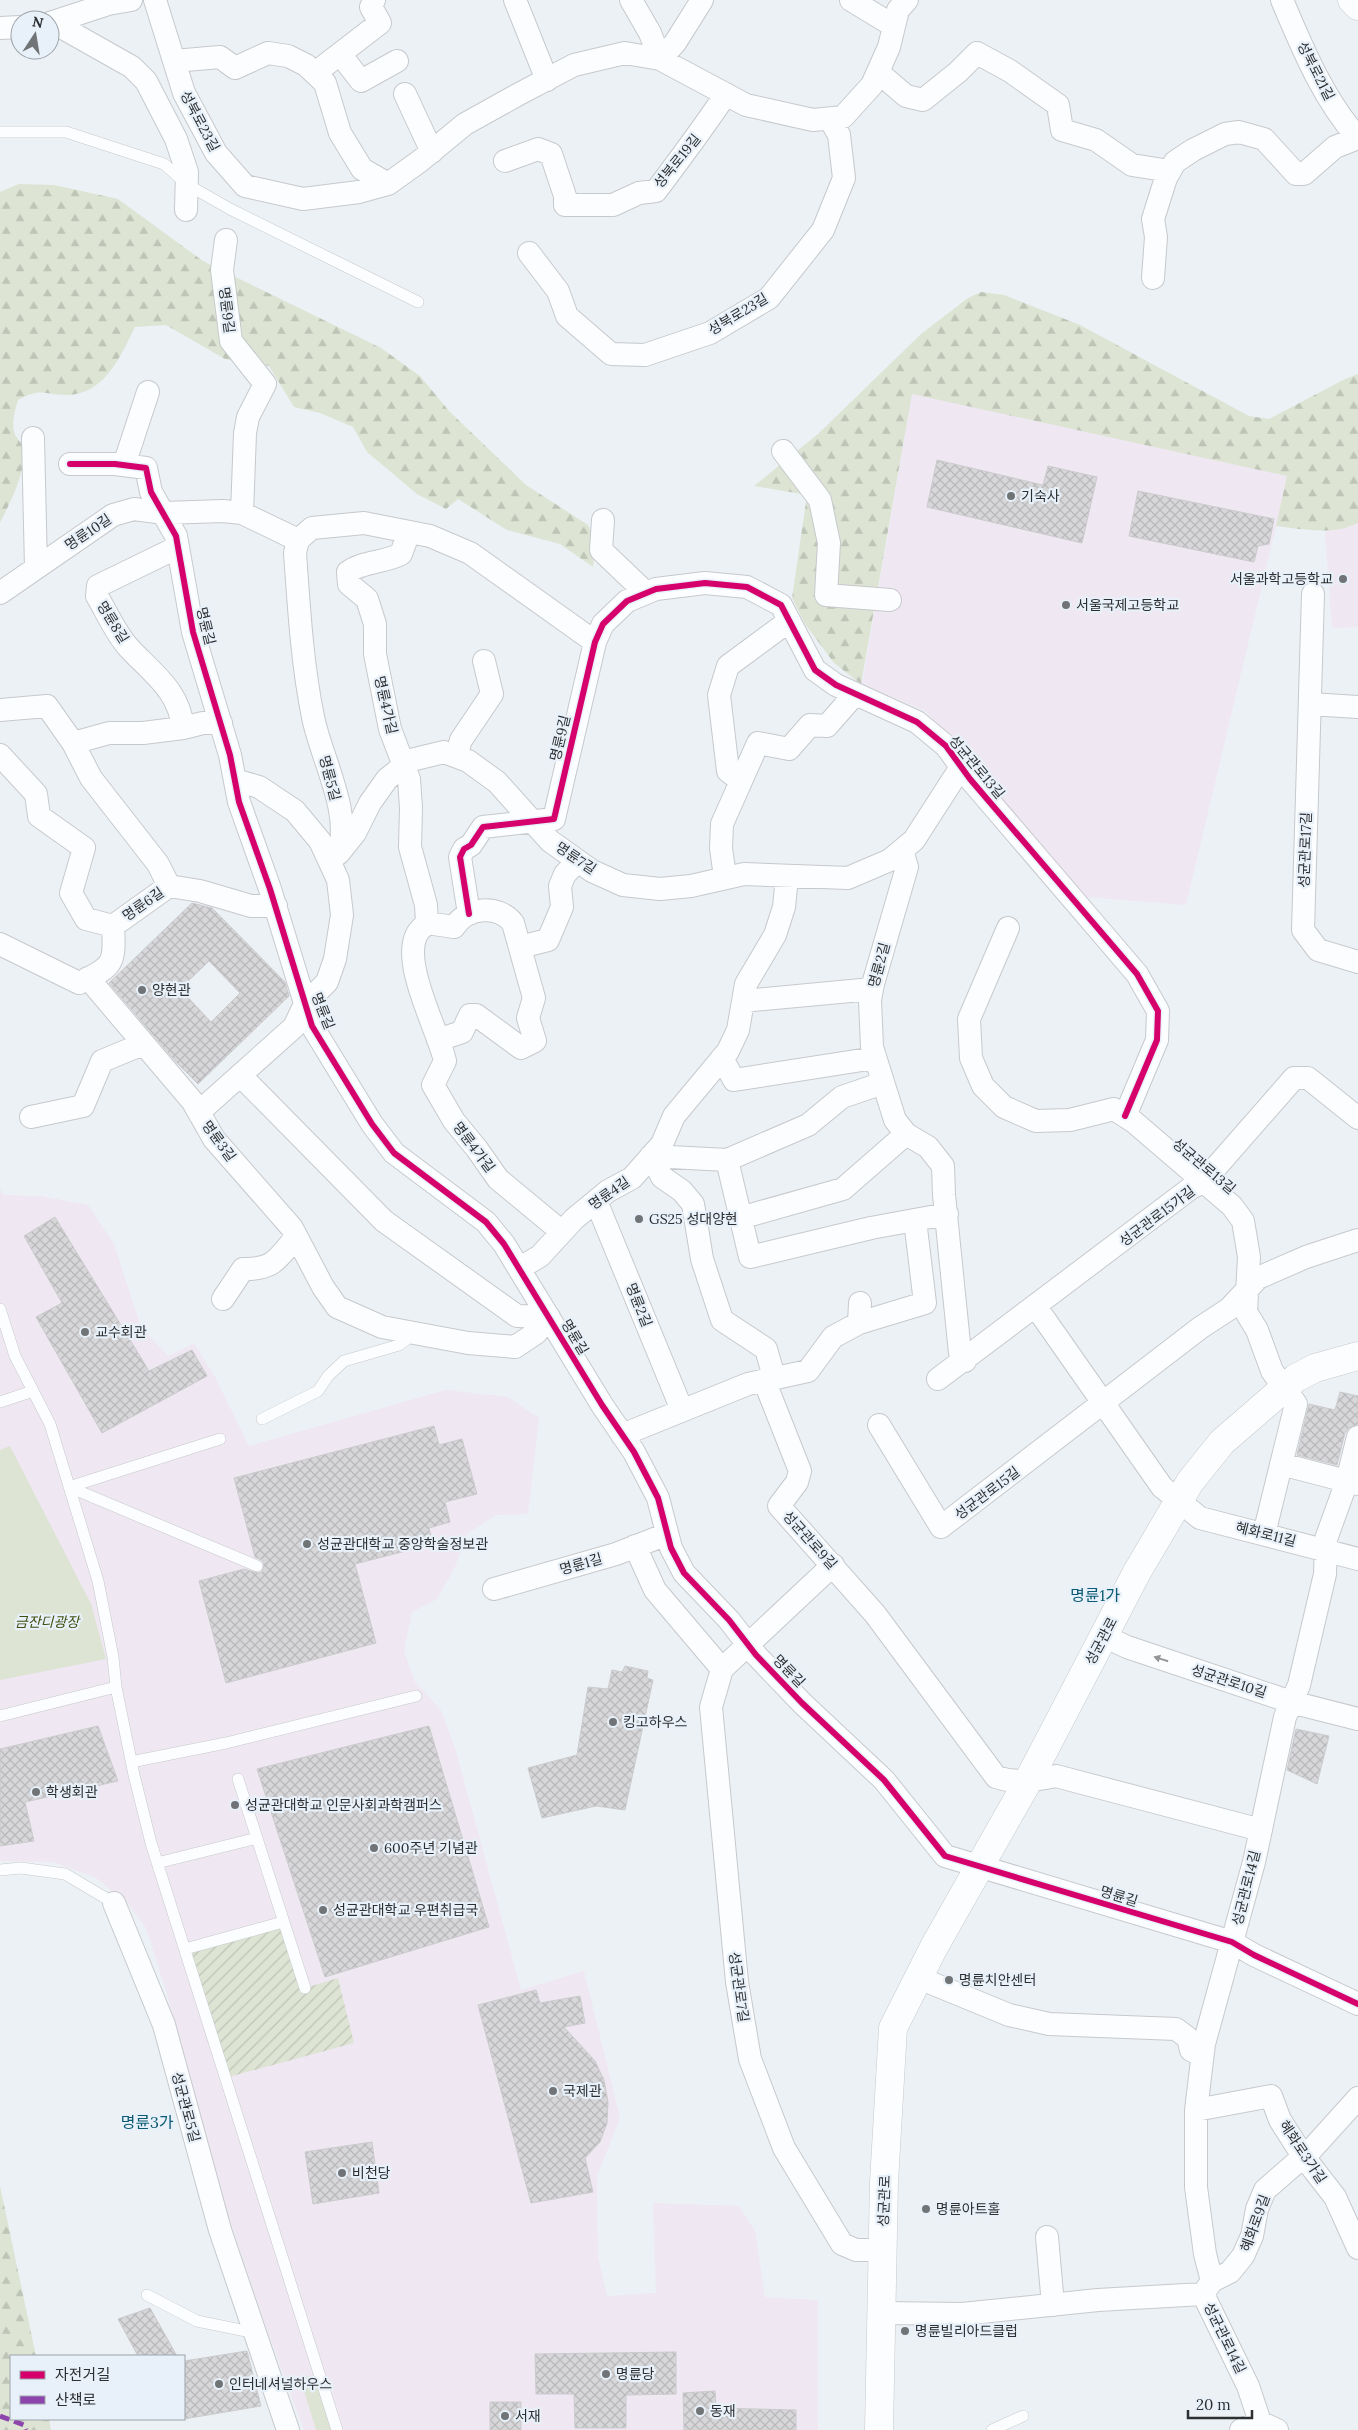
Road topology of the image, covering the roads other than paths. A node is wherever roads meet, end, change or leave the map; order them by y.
1 (131, 0) edge
2 (155, 0) edge
3 (374, 0) edge
4 (515, 0) edge
5 (632, 0) edge
6 (702, 0) edge
7 (851, 0) edge
8 (907, 0) edge
9 (1282, 0) edge
10 (1352, 0) edge
11 (1358, 6) edge
12 (60, 20) edge
13 (894, 26) junction
14 (60, 27) edge
15 (340, 54) junction
16 (660, 59) junction
17 (174, 61) junction
18 (397, 61) dead end
19 (878, 72) junction
20 (315, 73) junction
21 (546, 80) junction
22 (405, 94) dead end
23 (726, 94) junction
24 (830, 119) junction
25 (0, 132) edge
26 (1358, 138) edge
27 (432, 152) junction
28 (505, 162) dead end
29 (1170, 171) junction
30 (388, 184) junction
31 (188, 185) junction
32 (186, 210) dead end
33 (226, 240) dead end
34 (529, 253) dead end
35 (1153, 278) dead end
36 (418, 302) dead end
37 (148, 392) dead end
38 (34, 438) dead end
39 (783, 451) dead end
40 (70, 464) dead end
41 (124, 465) junction
42 (164, 513) junction
43 (242, 513) junction
44 (603, 520) dead end
45 (409, 532) junction
46 (298, 540) junction
47 (178, 547) junction
48 (36, 568) junction
49 (0, 593) edge
50 (646, 593) junction
51 (1313, 594) dead end
52 (890, 600) dead end
53 (789, 621) junction
54 (595, 642) junction
55 (484, 661) dead end
56 (855, 694) junction
57 (1310, 704) junction
58 (1358, 707) edge
59 (0, 710) edge
60 (221, 723) junction
61 (183, 728) junction
62 (73, 743) junction
63 (0, 755) edge
64 (456, 756) junction
65 (403, 766) junction
66 (961, 767) junction
67 (235, 780) junction
68 (741, 781) junction
69 (534, 822) junction
70 (902, 850) junction
71 (335, 858) junction
72 (578, 860) junction
73 (787, 876) junction
74 (725, 877) junction
75 (169, 886) junction
76 (276, 906) junction
77 (469, 914) junction
78 (427, 923) junction
79 (113, 926) junction
80 (1008, 928) dead end
81 (0, 944) edge
82 (520, 947) junction
83 (1358, 962) edge
84 (88, 978) junction
85 (872, 990) junction
86 (743, 1001) junction
87 (306, 1004) junction
88 (438, 1040) junction
89 (144, 1044) junction
90 (722, 1058) junction
91 (875, 1058) junction
92 (240, 1075) junction
93 (883, 1083) junction
94 (198, 1112) junction
95 (1125, 1116) junction
96 (31, 1118) dead end
97 (1358, 1118) edge
98 (906, 1134) junction
99 (651, 1156) junction
100 (727, 1160) junction
101 (1203, 1182) junction
102 (596, 1201) junction
103 (947, 1214) junction
104 (740, 1218) junction
105 (914, 1220) junction
106 (562, 1232) junction
107 (296, 1237) junction
108 (1358, 1240) edge
109 (520, 1268) junction
110 (1247, 1287) junction
111 (223, 1299) dead end
112 (1036, 1307) junction
113 (0, 1309) edge
114 (549, 1317) junction
115 (415, 1333) junction
116 (1358, 1356) edge
117 (965, 1361) junction
118 (770, 1379) junction
119 (938, 1380) dead end
120 (1285, 1387) junction
121 (33, 1391) junction
122 (0, 1402) edge
123 (1103, 1404) junction
124 (682, 1410) junction
125 (262, 1419) dead end
126 (879, 1425) dead end
127 (622, 1435) junction
128 (1358, 1437) edge
129 (220, 1440) dead end
130 (1281, 1464) junction
131 (1353, 1482) edge
132 (69, 1487) junction
133 (1178, 1502) junction
134 (667, 1534) junction
135 (1264, 1534) junction
136 (635, 1546) junction
137 (1327, 1549) junction
138 (1358, 1559) edge
139 (833, 1565) junction
140 (257, 1566) dead end
141 (494, 1588) dead end
142 (1104, 1636) junction
143 (748, 1645) junction
144 (722, 1669) junction
145 (116, 1687) junction
146 (416, 1696) dead end
147 (1291, 1702) junction
148 (0, 1716) edge
149 (1358, 1719) edge
150 (131, 1762) junction
151 (238, 1779) dead end
152 (1028, 1781) junction
153 (1261, 1830) junction
154 (257, 1838) junction
155 (157, 1863) junction
156 (978, 1866) junction
157 (0, 1870) edge
158 (114, 1903) joint
159 (283, 1922) junction
160 (1232, 1942) junction
161 (185, 1949) junction
162 (918, 1978) junction
163 (305, 1988) dead end
164 (1358, 2004) edge
165 (1202, 2056) junction
166 (1358, 2098) edge
167 (1196, 2110) junction
168 (1304, 2156) junction
169 (1047, 2237) dead end
170 (1358, 2248) edge
171 (883, 2250) junction
172 (1208, 2287) junction
173 (147, 2295) dead end
174 (1053, 2305) junction
175 (882, 2313) junction
176 (256, 2333) junction
177 (1024, 2416) dead end
178 (1260, 2427) edge
179 (288, 2430) edge
180 (337, 2430) edge
181 (879, 2430) edge
182 (992, 2430) edge

1 - 12 street, 성북로23길
2 - 17 street, 성북로23길
3 - 15 street
4 - 21 street
5 - 16 street
6 - 16 street
7 - 13 street
8 - 13 street, 성북로23길
9 - 26 street, 성북로21길
10 - 11 street
13 - 19 street, 성북로23길
14 - 31 street, 성북로23길
15 - 18 street
15 - 20 street
16 - 21 street, 성북로23길
16 - 23 street, 성북로23길
17 - 20 street
17 - 30 street, 성북로23길
19 - 24 street, 성북로23길
19 - 29 street
20 - 30 street
21 - 27 street, 성북로23길
22 - 27 street
23 - 24 street, 성북로23길
23 - 28 street, 성북로19길
24 - 34 street, 성북로23길
25 - 31 lane
26 - 29 street
27 - 30 street, 성북로23길
29 - 35 street
31 - 32 street, 성북로23길
31 - 36 lane
33 - 43 street, 명륜9길
37 - 41 street
38 - 48 street
39 - 52 street
40 - 41 street
41 - 42 street
42 - 43 street
42 - 47 street, 명륜길
42 - 48 street, 명륜10길
43 - 46 street
44 - 50 street
45 - 46 street
45 - 54 street
45 - 65 street, 명륜4가길
46 - 71 street, 명륜5길
47 - 60 street, 명륜길
47 - 61 street, 명륜8길
48 - 49 street, 명륜10길
50 - 53 street, 성균관로13길
50 - 54 street, 성균관로13길
51 - 57 street, 성균관로17길
53 - 56 street, 성균관로13길
53 - 68 street
54 - 69 street, 명륜9길
55 - 64 street
56 - 66 street, 성균관로13길
56 - 68 street
57 - 58 street
57 - 83 street, 성균관로17길
59 - 62 street
60 - 61 street
60 - 67 street, 명륜길
61 - 62 street
62 - 75 street, 명륜6길
63 - 79 street, 명륜6길
64 - 65 street, 명륜7길
64 - 69 street, 명륜7길
65 - 71 street, 명륜7길
65 - 78 street, 명륜4가길
66 - 70 street, 명륜7길
66 - 95 street, 성균관로13길
67 - 71 street
67 - 76 street, 명륜길
68 - 74 street
69 - 72 street, 명륜7길
69 - 77 street
70 - 73 street, 명륜7길
70 - 85 street, 명륜2길
71 - 87 street, 명륜5길
72 - 74 street, 명륜7길
72 - 82 street
73 - 74 street, 명륜7길
73 - 86 street, 명륜4길
75 - 76 street, 명륜6길
75 - 79 street, 명륜6길
76 - 87 street, 명륜길
77 - 78 street
77 - 82 street
78 - 88 street, 명륜4가길
79 - 84 street
80 - 95 street, 성균관로13길
81 - 84 street
82 - 88 street
84 - 89 street, 명륜3길
85 - 86 street
85 - 91 street, 명륜2길
86 - 90 street, 명륜4길
87 - 92 street, 명륜길
87 - 109 street, 명륜길
88 - 106 street, 명륜4가길
89 - 94 street, 명륜3길
89 - 96 street
90 - 91 street
90 - 99 street, 명륜4길
91 - 93 street, 명륜2길
92 - 94 street, 명륜길
92 - 114 street, 명륜길
93 - 98 street, 명륜2길
93 - 100 street
94 - 107 street, 명륜3길
95 - 101 street, 성균관로13길
97 - 101 street, 성균관로15가길
98 - 103 street, 명륜2길
98 - 104 street
99 - 100 street
99 - 102 street, 명륜4길
99 - 118 street, 성균관로9길
100 - 104 street
101 - 110 street, 성균관로13길
101 - 112 street, 성균관로15가길
102 - 106 street, 명륜4길
102 - 124 street, 명륜2길
103 - 105 street
103 - 117 street, 명륜2길
104 - 105 street
105 - 118 street
106 - 109 street, 명륜4길
107 - 111 street
107 - 115 street, 명륜3길
108 - 110 street, 성균관로15길
109 - 114 street, 명륜길
110 - 120 street, 성균관로13길
110 - 123 street, 성균관로15길
112 - 117 street, 성균관로15가길
112 - 123 street
113 - 121 lane
114 - 115 street, 명륜3길
114 - 127 street, 명륜길
115 - 125 lane
116 - 120 street, 성균관로
117 - 119 street, 성균관로15가길
118 - 124 street
118 - 139 street, 성균관로9길
120 - 130 street, 성균관로13길
120 - 133 street, 성균관로
121 - 122 lane
121 - 132 lane
123 - 126 street, 성균관로15길
123 - 133 street
124 - 127 street
127 - 134 street, 명륜길
128 - 131 street, 성균관로14길
129 - 132 lane
130 - 131 street
130 - 135 street, 성균관로13길
131 - 137 street, 성균관로14길
132 - 140 lane
132 - 145 lane
133 - 135 street, 혜화로11길
133 - 142 street, 성균관로
134 - 136 street, 명륜1길
134 - 143 street, 명륜길
135 - 137 street, 혜화로11길
136 - 141 street, 명륜1길
136 - 144 street
137 - 138 street, 혜화로11길
137 - 147 street, 성균관로14길
139 - 143 street
139 - 152 street, 성균관로9길
147 -> 142 street, 성균관로10길
142 - 152 street, 성균관로
143 - 144 street
143 - 156 street, 명륜길
144 - 171 street, 성균관로7길
145 - 148 lane
145 - 150 lane
146 - 150 lane
147 - 149 street, 성균관로10길
147 - 153 street, 성균관로14길
150 - 155 lane
151 - 154 lane
152 - 153 street
152 - 156 street, 성균관로
153 - 160 street, 성균관로14길
154 - 155 lane
154 - 159 lane
155 - 161 lane
156 - 160 street, 명륜길
156 - 162 street, 성균관로
157 - 158 lane, 성균관로5길
158 - 176 street, 성균관로5길
159 - 161 lane
159 - 163 lane
160 - 164 street, 명륜길
160 - 165 street, 성균관로14길
161 - 180 lane
162 - 165 street
162 - 171 street, 성균관로
165 - 167 street, 성균관로14길
166 - 168 street, 혜화로9길
167 - 168 street, 혜화로3가길
167 - 172 street, 성균관로14길
168 - 170 street, 혜화로3가길
168 - 172 street, 혜화로9길
169 - 174 street
171 - 175 street, 성균관로
172 - 174 street, 혜화로9길
172 - 178 street, 성균관로14길
173 - 176 lane
174 - 175 street, 혜화로9길
175 - 181 street, 성균관로
176 - 179 street, 성균관로5길
177 - 182 lane

